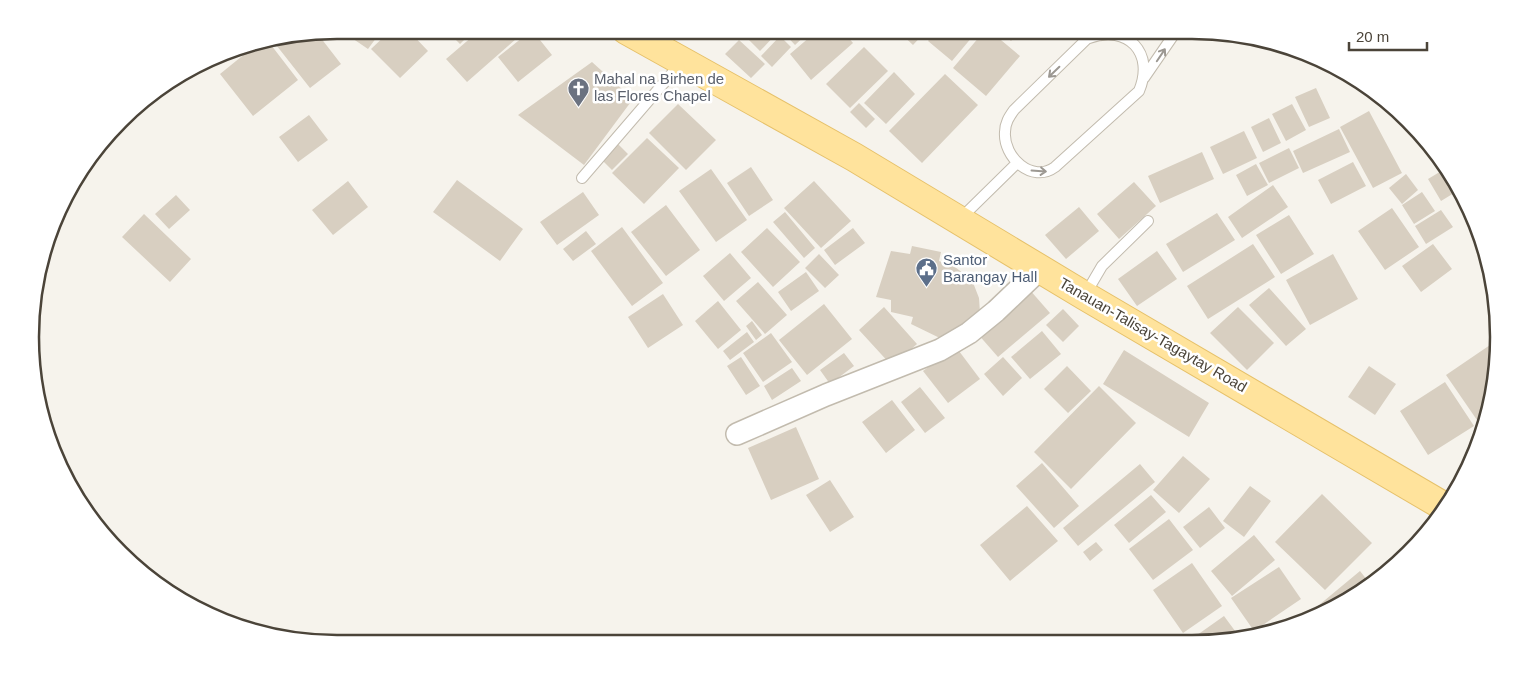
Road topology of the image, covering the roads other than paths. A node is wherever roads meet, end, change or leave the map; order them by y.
1 (643, 39) edge
2 (1087, 39) edge
3 (1127, 39) edge
4 (1171, 39) edge
5 (683, 61) junction
6 (1144, 79) junction
7 (1017, 163) junction
8 (582, 178) dead end
9 (959, 220) junction
10 (1148, 222) dead end
11 (1040, 269) junction
12 (1085, 296) junction
13 (738, 434) dead end
14 (1439, 504) edge

1 - 5 main road, Tanauan-Talisay-Tagaytay Road
2 -> 7 lane
3 - 6 lane
6 -> 4 lane
5 - 8 lane
5 - 9 main road, Tanauan-Talisay-Tagaytay Road
7 -> 6 lane
7 - 9 lane
9 - 11 main road, Tanauan-Talisay-Tagaytay Road
10 - 12 lane
11 - 12 main road, Tanauan-Talisay-Tagaytay Road
11 - 13 street
12 - 14 main road, Tanauan-Talisay-Tagaytay Road

